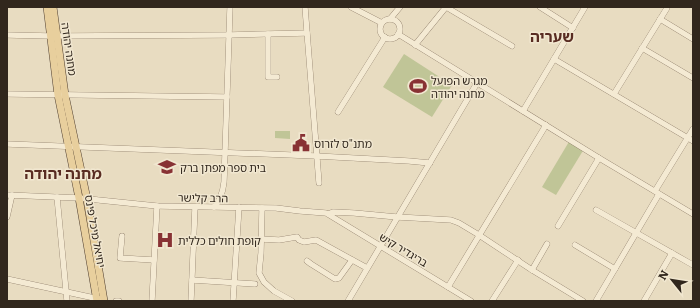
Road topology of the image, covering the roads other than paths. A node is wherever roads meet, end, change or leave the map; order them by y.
1 (47, 7) edge
2 (53, 7) edge
3 (230, 7) edge
4 (305, 7) edge
5 (351, 7) edge
6 (400, 7) edge
7 (446, 7) edge
8 (540, 7) edge
9 (585, 7) edge
10 (666, 7) edge
11 (390, 19) junction
12 (660, 19) junction
13 (382, 23) junction
14 (573, 28) junction
15 (268, 34) junction
16 (307, 34) junction
17 (398, 34) junction
18 (7, 35) edge
19 (53, 35) junction
20 (229, 35) junction
21 (385, 37) junction
22 (693, 39) edge
23 (415, 44) junction
24 (512, 46) dead end
25 (642, 48) junction
26 (554, 60) junction
27 (277, 77) dead end
28 (693, 78) edge
29 (477, 83) junction
30 (7, 94) edge
31 (614, 94) junction
32 (62, 95) junction
33 (227, 97) junction
34 (523, 111) junction
35 (338, 112) dead end
36 (546, 125) junction
37 (693, 129) edge
38 (690, 140) edge
39 (7, 144) edge
40 (73, 147) junction
41 (225, 152) junction
42 (316, 156) junction
43 (599, 158) junction
44 (430, 163) junction
45 (319, 183) dead end
46 (657, 193) junction
47 (10, 195) edge
48 (57, 197) junction
49 (79, 198) junction
50 (87, 198) junction
51 (157, 206) junction
52 (214, 206) junction
53 (195, 207) junction
54 (239, 207) junction
55 (262, 208) junction
56 (596, 210) dead end
57 (327, 214) junction
58 (693, 214) edge
59 (7, 217) edge
60 (397, 218) junction
61 (558, 226) dead end
62 (637, 232) junction
63 (479, 235) junction
64 (122, 236) dead end
65 (262, 239) junction
66 (547, 244) dead end
67 (575, 245) dead end
68 (380, 246) junction
69 (672, 253) junction
70 (154, 260) junction
71 (307, 260) dead end
72 (352, 260) junction
73 (518, 260) junction
74 (693, 265) edge
75 (367, 268) junction
76 (615, 269) junction
77 (532, 270) junction
78 (7, 279) edge
79 (192, 280) junction
80 (234, 283) junction
81 (255, 284) dead end
82 (448, 287) junction
83 (66, 292) junction
84 (100, 299) edge
85 (67, 301) edge
86 (152, 301) edge
87 (191, 301) edge
88 (233, 301) edge
89 (292, 301) edge
90 (348, 301) edge
91 (472, 301) edge
92 (492, 301) edge
93 (583, 301) edge
94 (596, 301) edge
95 (644, 301) edge

1 - 19 main road, מחנה יהודה
2 - 19 main road, מחנה יהודה
3 - 20 street
4 - 16 street
5 - 13 street
6 - 11 street
7 - 23 street
7 - 24 street
8 - 14 street
9 - 14 street
10 - 12 street
11 - 13 street
11 - 17 street
12 - 22 street
12 - 25 street
13 - 21 street
14 - 26 street
15 - 16 street
15 - 20 street
15 - 27 street
16 - 42 street
17 - 21 street
17 - 23 street
18 - 19 street
19 - 20 street
19 - 32 main road, מחנה יהודה
20 - 33 street
21 - 35 street
23 - 29 street
25 - 28 street
25 - 31 street
26 - 31 street
26 - 34 street
29 - 34 street
29 - 44 street
30 - 32 street
31 - 38 street
32 - 33 street
32 - 40 main road, יחיאל מיכל פינס
33 - 41 street
34 - 36 street
36 - 43 street
36 - 63 street
37 - 38 street
38 - 46 street
39 - 40 street
40 - 41 street
40 - 49 main road, יחיאל מיכל פינס
40 - 50 main road, יחיאל מיכל פינס
41 - 42 street
41 - 52 street
42 - 44 street
42 - 45 street
43 - 46 street
43 - 61 street
44 - 60 street
46 - 58 street
46 - 62 street
47 - 48 street, הרב קלישר
47 - 59 street
48 - 49 street, הרב קלישר
48 - 83 street
49 - 50 street, הרב קלישר
49 - 84 main road, יחיאל מיכל פינס
50 - 51 street, הרב קלישר
50 - 84 main road, יחיאל מיכל פינס
51 - 53 street, הרב קלישר
51 - 70 street
52 - 53 street, הרב קלישר
52 - 54 street, הרב קלישר
53 - 79 street
54 - 55 street, הרב קלישר
54 - 80 street
55 - 57 street, הרב קלישר
55 - 65 street
56 - 62 street
57 - 60 street, הרב קלישר
57 - 68 street, בריגדיר קיש
60 - 63 street, הרב קלישר
60 - 68 street
62 - 69 street
62 - 76 street
63 - 73 street, הרב קלישר
63 - 82 street
64 - 70 street
65 - 72 street
65 - 89 street
66 - 77 street
67 - 76 street
68 - 75 street
68 - 82 street, בריגדיר קיש
69 - 74 street
69 - 95 street
70 - 86 street
71 - 72 street
72 - 75 street
73 - 77 street, הרב קלישר
73 - 92 street
75 - 90 street
76 - 94 street
77 - 93 street, הרב קלישר
78 - 83 street
79 - 80 street
79 - 87 street
80 - 81 street
80 - 88 street
82 - 91 street, בריגדיר קיש
83 - 84 street
83 - 85 street

